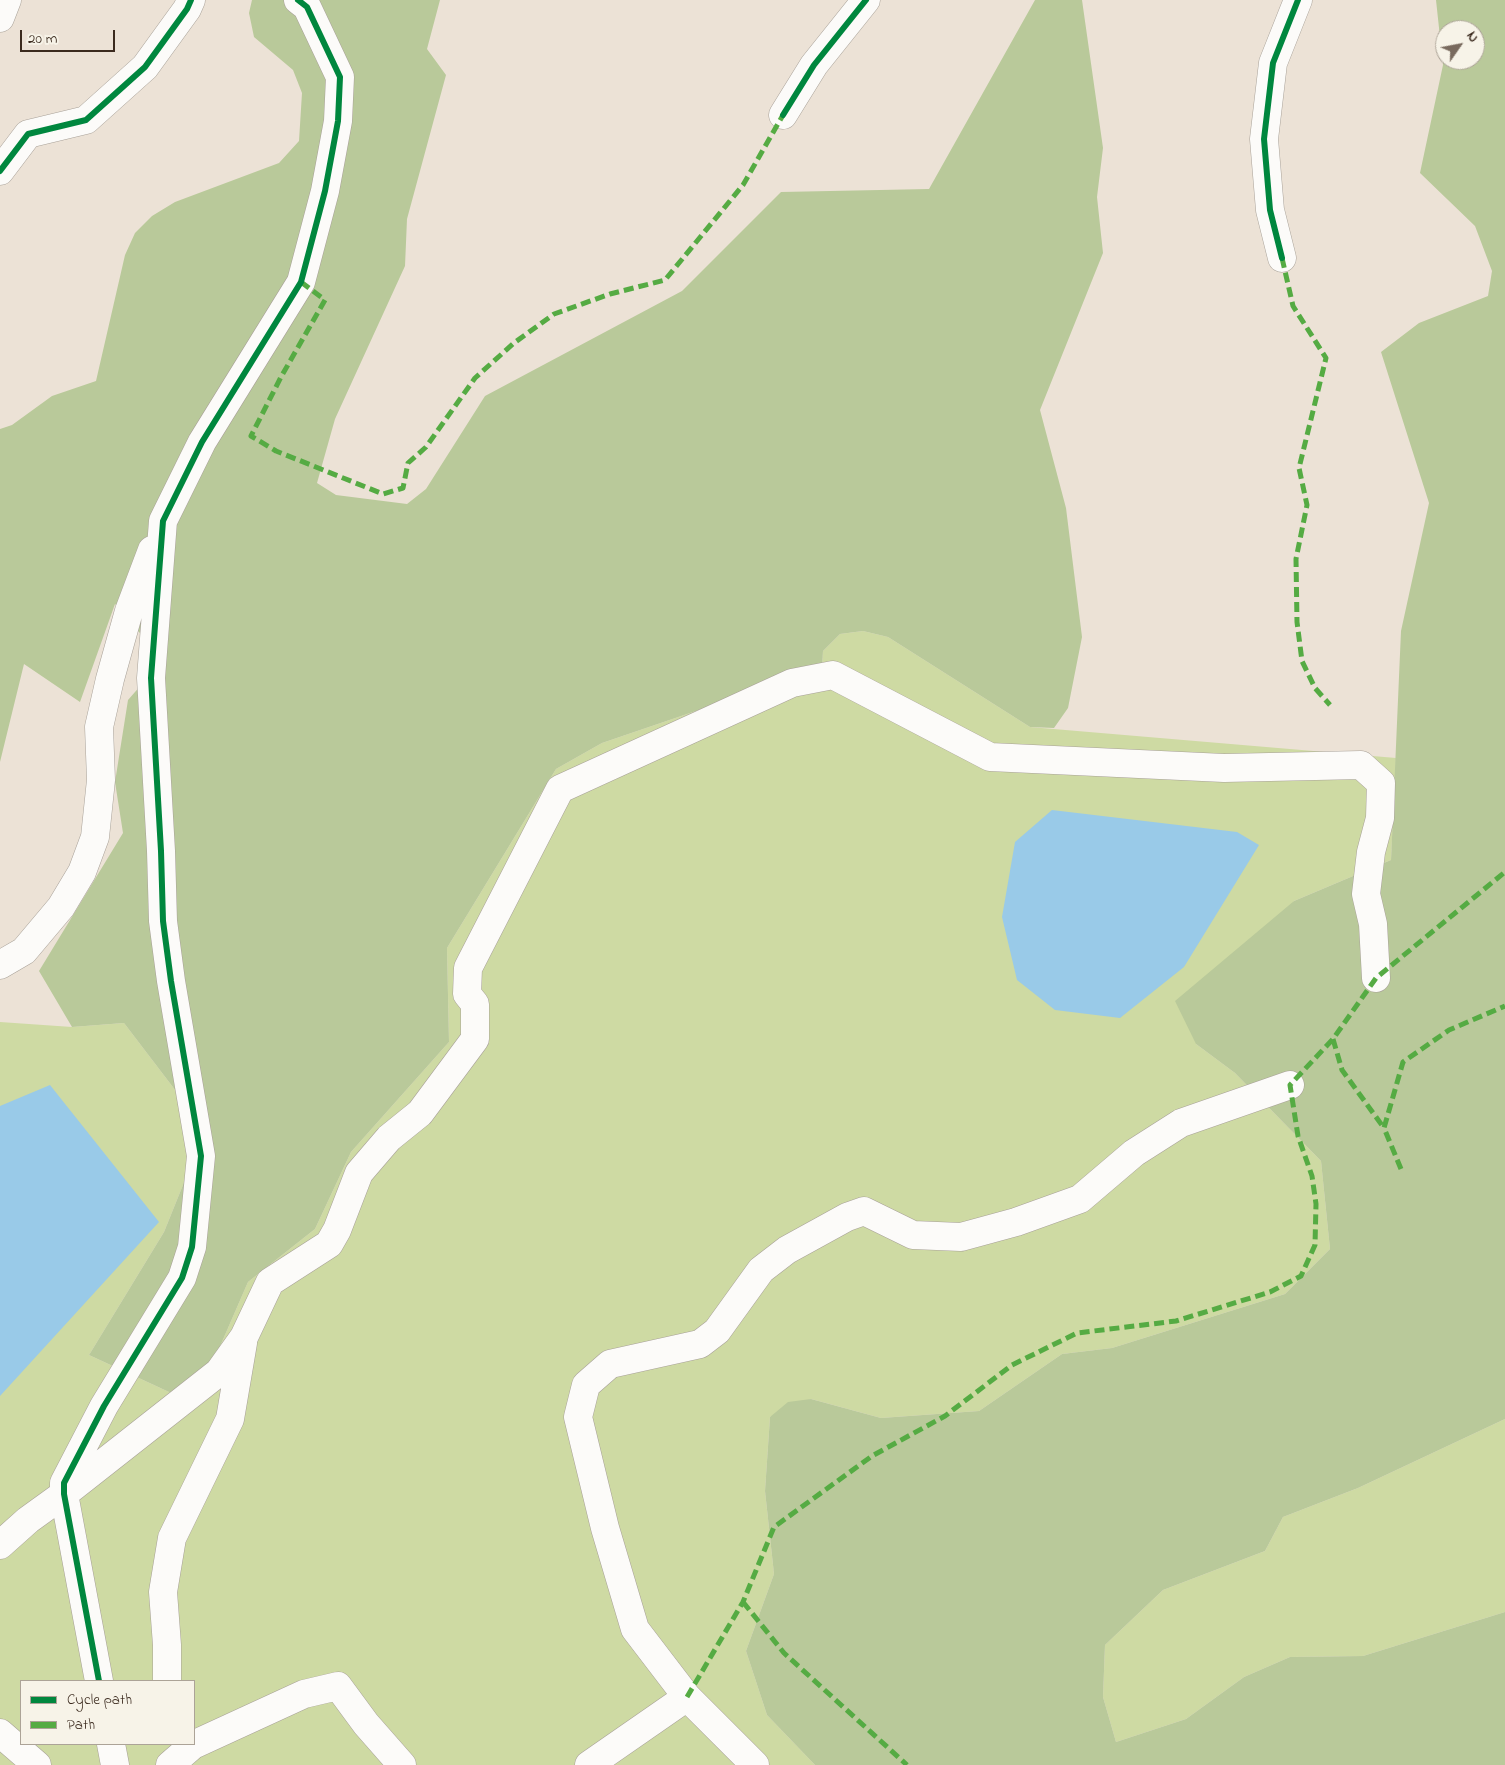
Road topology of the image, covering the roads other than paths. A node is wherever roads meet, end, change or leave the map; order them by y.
1 (7, 0) edge
2 (191, 0) edge
3 (298, 0) edge
4 (866, 0) edge
5 (1298, 0) edge
6 (0, 18) edge
7 (783, 115) dead end
8 (0, 171) edge
9 (1282, 258) dead end
10 (164, 521) junction
11 (0, 965) edge
12 (1376, 978) dead end
13 (1290, 1085) dead end
14 (244, 1337) junction
15 (64, 1494) junction
16 (0, 1545) edge
17 (99, 1680) edge
18 (167, 1680) edge
19 (687, 1697) junction
20 (0, 1733) edge
21 (195, 1744) edge
22 (111, 1745) edge
23 (168, 1745) edge
24 (193, 1745) edge
25 (38, 1765) edge
26 (115, 1765) edge
27 (170, 1765) edge
28 (402, 1765) edge
29 (589, 1765) edge
30 (755, 1765) edge

1 - 6 street
2 - 8 street
3 - 10 street
4 - 7 street
5 - 9 street
10 - 11 street
10 - 15 street
12 - 14 street
13 - 19 street
14 - 15 street
14 - 18 street
15 - 16 street
15 - 17 street
19 - 29 street
19 - 30 street
20 - 25 street
21 - 28 street
22 - 26 street
23 - 27 street
24 - 27 street

